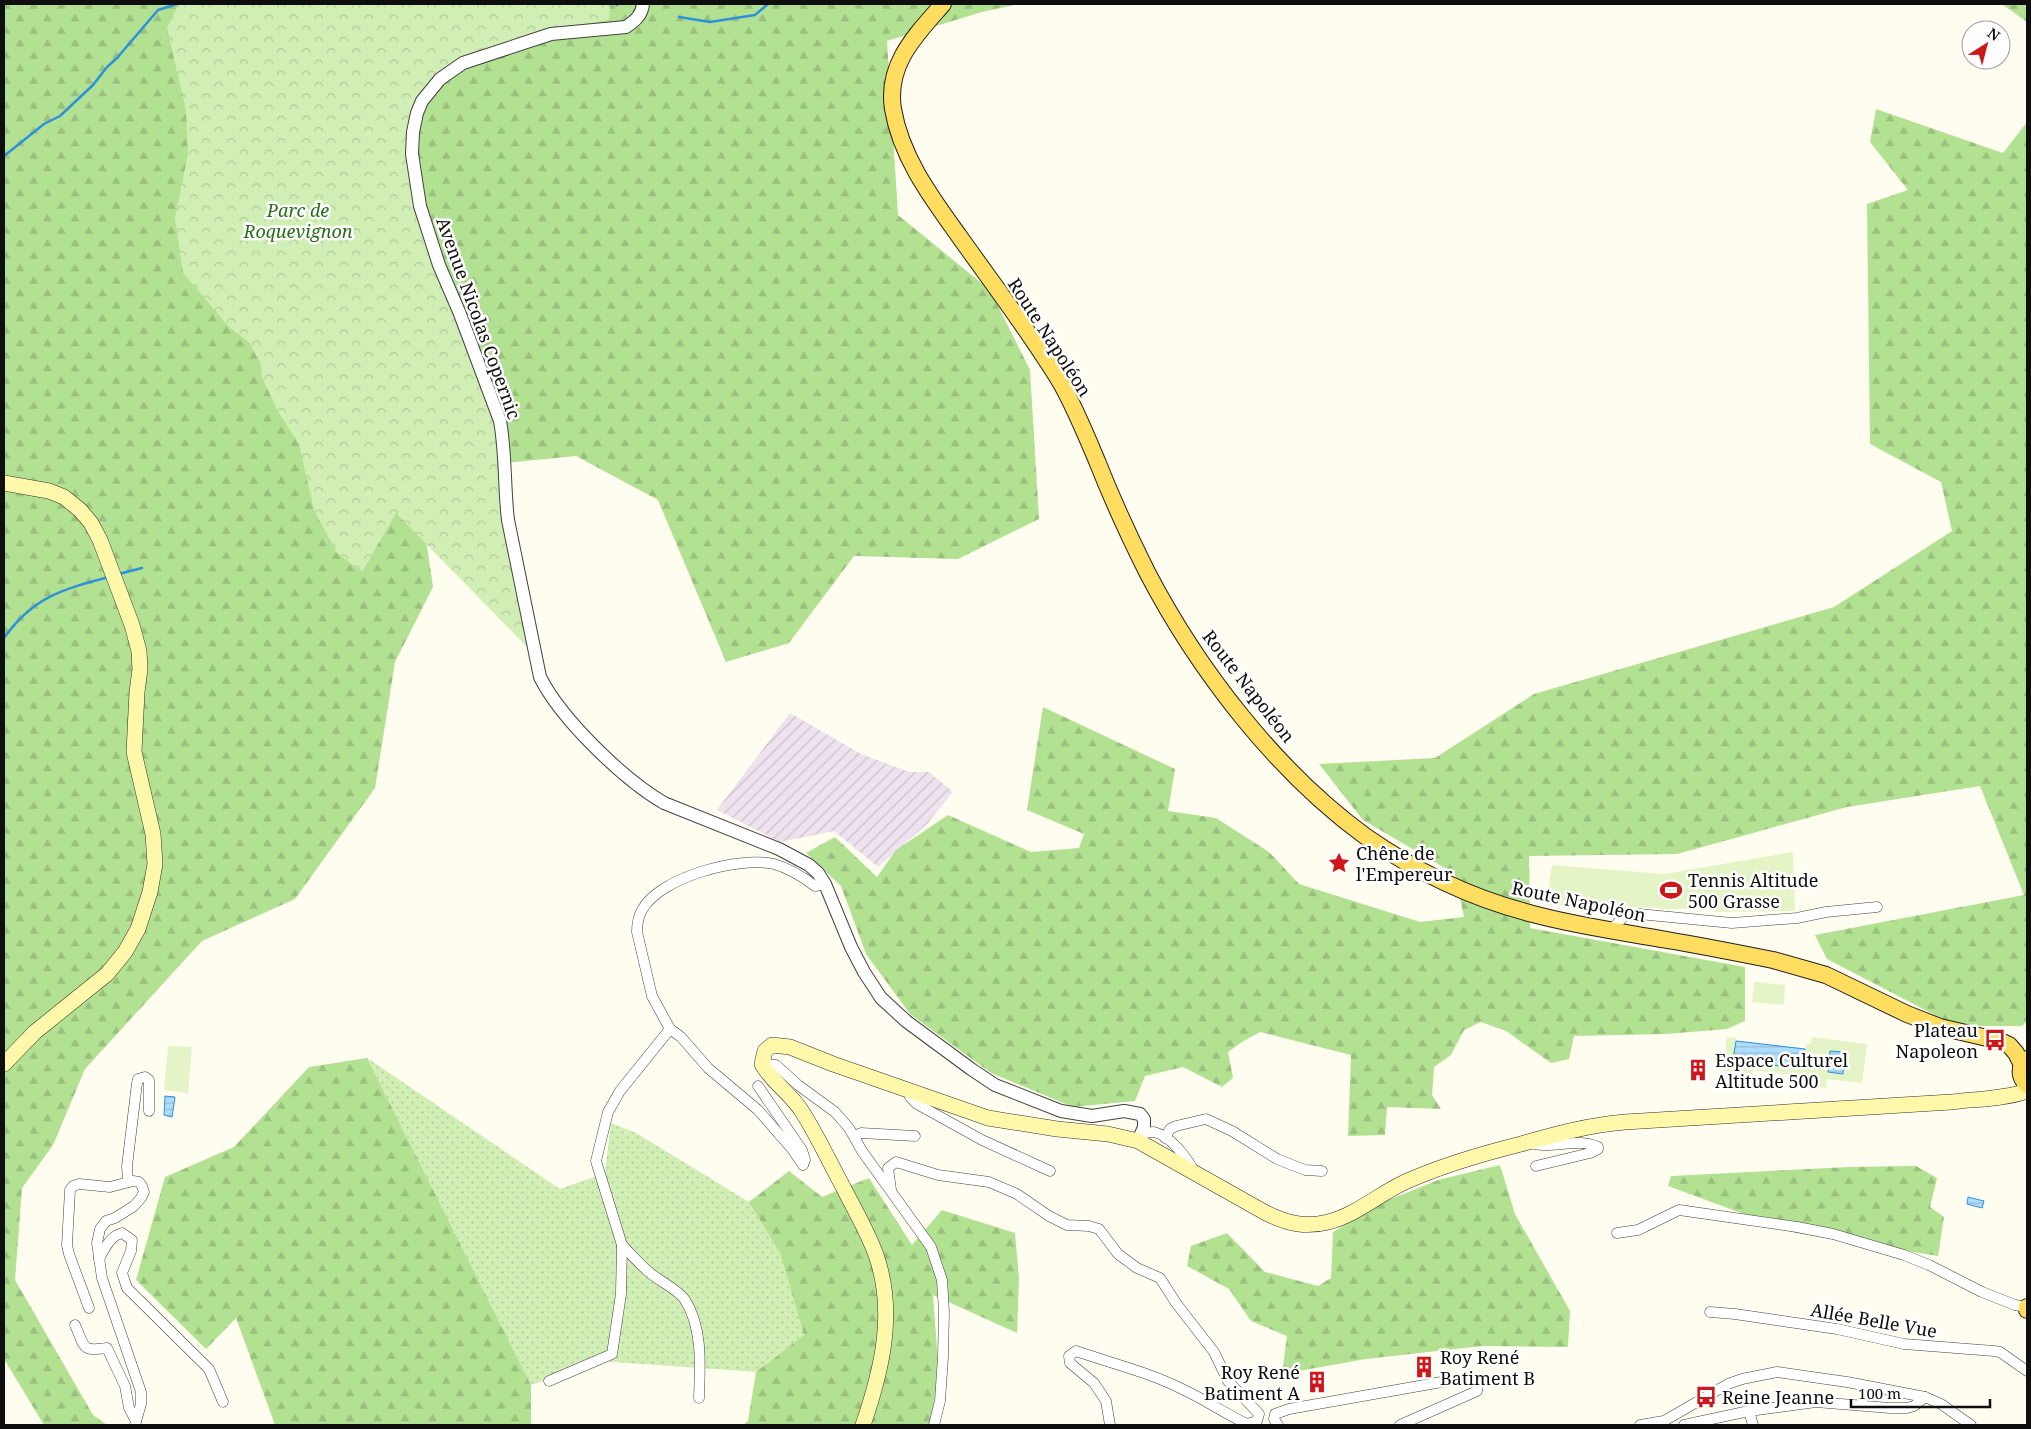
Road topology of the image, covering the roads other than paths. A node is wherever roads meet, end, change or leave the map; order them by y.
1 (643, 4) edge
2 (943, 4) edge
3 (4, 483) edge
4 (825, 884) junction
5 (1877, 906) dead end
6 (1611, 930) junction
7 (670, 1029) junction
8 (4, 1064) edge
9 (762, 1064) junction
10 (2025, 1066) edge
11 (758, 1086) dead end
12 (2027, 1091) edge
13 (911, 1092) junction
14 (1992, 1097) junction
15 (148, 1111) dead end
16 (854, 1136) junction
17 (915, 1136) dead end
18 (1140, 1137) junction
19 (1164, 1138) junction
20 (1526, 1142) junction
21 (1536, 1166) dead end
22 (1050, 1171) dead end
23 (1322, 1171) dead end
24 (1195, 1172) junction
25 (128, 1182) junction
26 (891, 1190) junction
27 (1617, 1234) dead end
28 (622, 1245) junction
29 (99, 1259) junction
30 (89, 1308) dead end
31 (2027, 1308) edge
32 (1710, 1312) dead end
33 (75, 1325) dead end
34 (2027, 1372) edge
35 (549, 1381) dead end
36 (1924, 1397) junction
37 (699, 1398) dead end
38 (223, 1402) dead end
39 (1749, 1411) junction
40 (135, 1423) edge
41 (1668, 1423) edge
42 (863, 1425) edge
43 (934, 1425) edge
44 (1110, 1425) edge
45 (1278, 1425) edge
46 (1400, 1425) edge
47 (1640, 1425) edge
48 (1684, 1425) edge
49 (1753, 1425) edge
50 (1971, 1425) edge

1 - 4 street, Avenue Nicolas Copernic
2 - 6 main road, Route Napoléon
3 - 8 main road
4 - 7 street
4 - 18 street, Avenue Nicolas Copernic
5 - 6 street
6 - 10 main road, Route Napoléon
7 - 11 street
7 - 28 street
9 - 13 main road
9 - 16 street
9 - 42 main road
10 - 14 main road
12 - 14 main road
13 - 18 main road
13 - 22 street
14 - 20 main road
15 - 25 street
16 - 17 street
16 - 26 street
18 - 19 street
18 - 24 main road
19 - 23 street
19 - 24 street
20 - 21 street
20 - 24 main road
25 - 29 street
25 - 30 street
26 - 43 street
26 - 44 street
27 - 31 street
28 - 35 street
28 - 37 street
29 - 38 street
29 - 40 street
32 - 34 street, Allée Belle Vue
33 - 40 street
36 - 39 street
36 - 41 street
36 - 50 street
39 - 48 street
39 - 49 street
41 - 47 street
45 - 46 street

